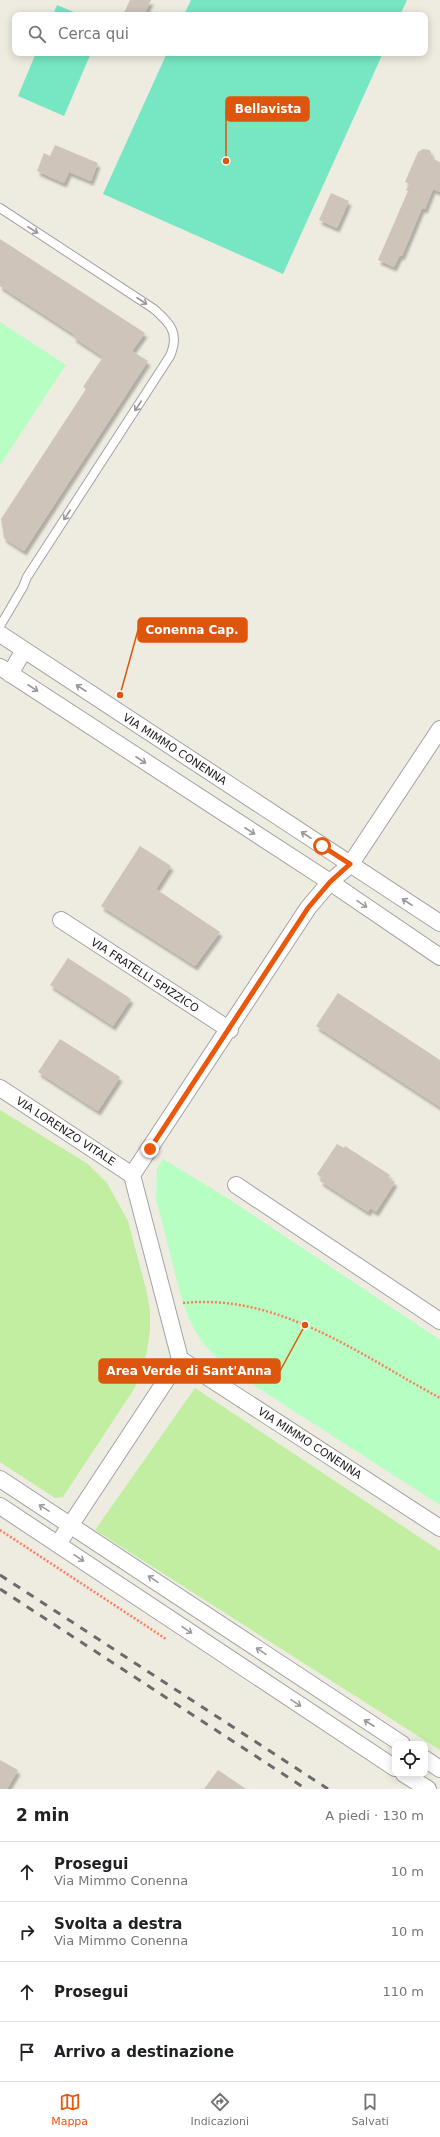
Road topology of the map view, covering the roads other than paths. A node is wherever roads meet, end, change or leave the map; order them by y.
1 (0, 208) edge
2 (0, 626) edge
3 (0, 634) edge
4 (24, 650) junction
5 (5, 670) edge
6 (440, 729) edge
7 (350, 864) junction
8 (330, 882) junction
9 (61, 920) dead end
10 (440, 923) edge
11 (440, 957) edge
12 (230, 1030) junction
13 (0, 1088) edge
14 (132, 1175) junction
15 (236, 1185) dead end
16 (440, 1321) edge
17 (180, 1359) junction
18 (0, 1479) edge
19 (0, 1506) edge
20 (72, 1524) junction
21 (440, 1528) edge
22 (58, 1544) junction
23 (398, 1741) edge
24 (428, 1761) edge
25 (392, 1766) edge
26 (440, 1769) edge
27 (409, 1777) edge
28 (428, 1789) edge

1 -> 2 lane
3 - 4 street, VIA MIMMO CONENNA
4 - 5 street
7 -> 4 street, VIA MIMMO CONENNA
5 -> 8 street
6 - 7 street
7 - 8 street
10 -> 7 street, VIA MIMMO CONENNA
8 -> 11 street
8 - 12 street
9 - 12 street, VIA FRATELLI SPIZZICO
12 - 14 street
13 - 14 street, VIA LORENZO VITALE
14 - 17 street
15 - 16 street
17 - 20 street
17 - 21 street, VIA MIMMO CONENNA
20 -> 18 street
19 - 22 street
20 - 22 street
23 -> 20 street
22 -> 25 street
24 - 26 street
27 - 28 street

